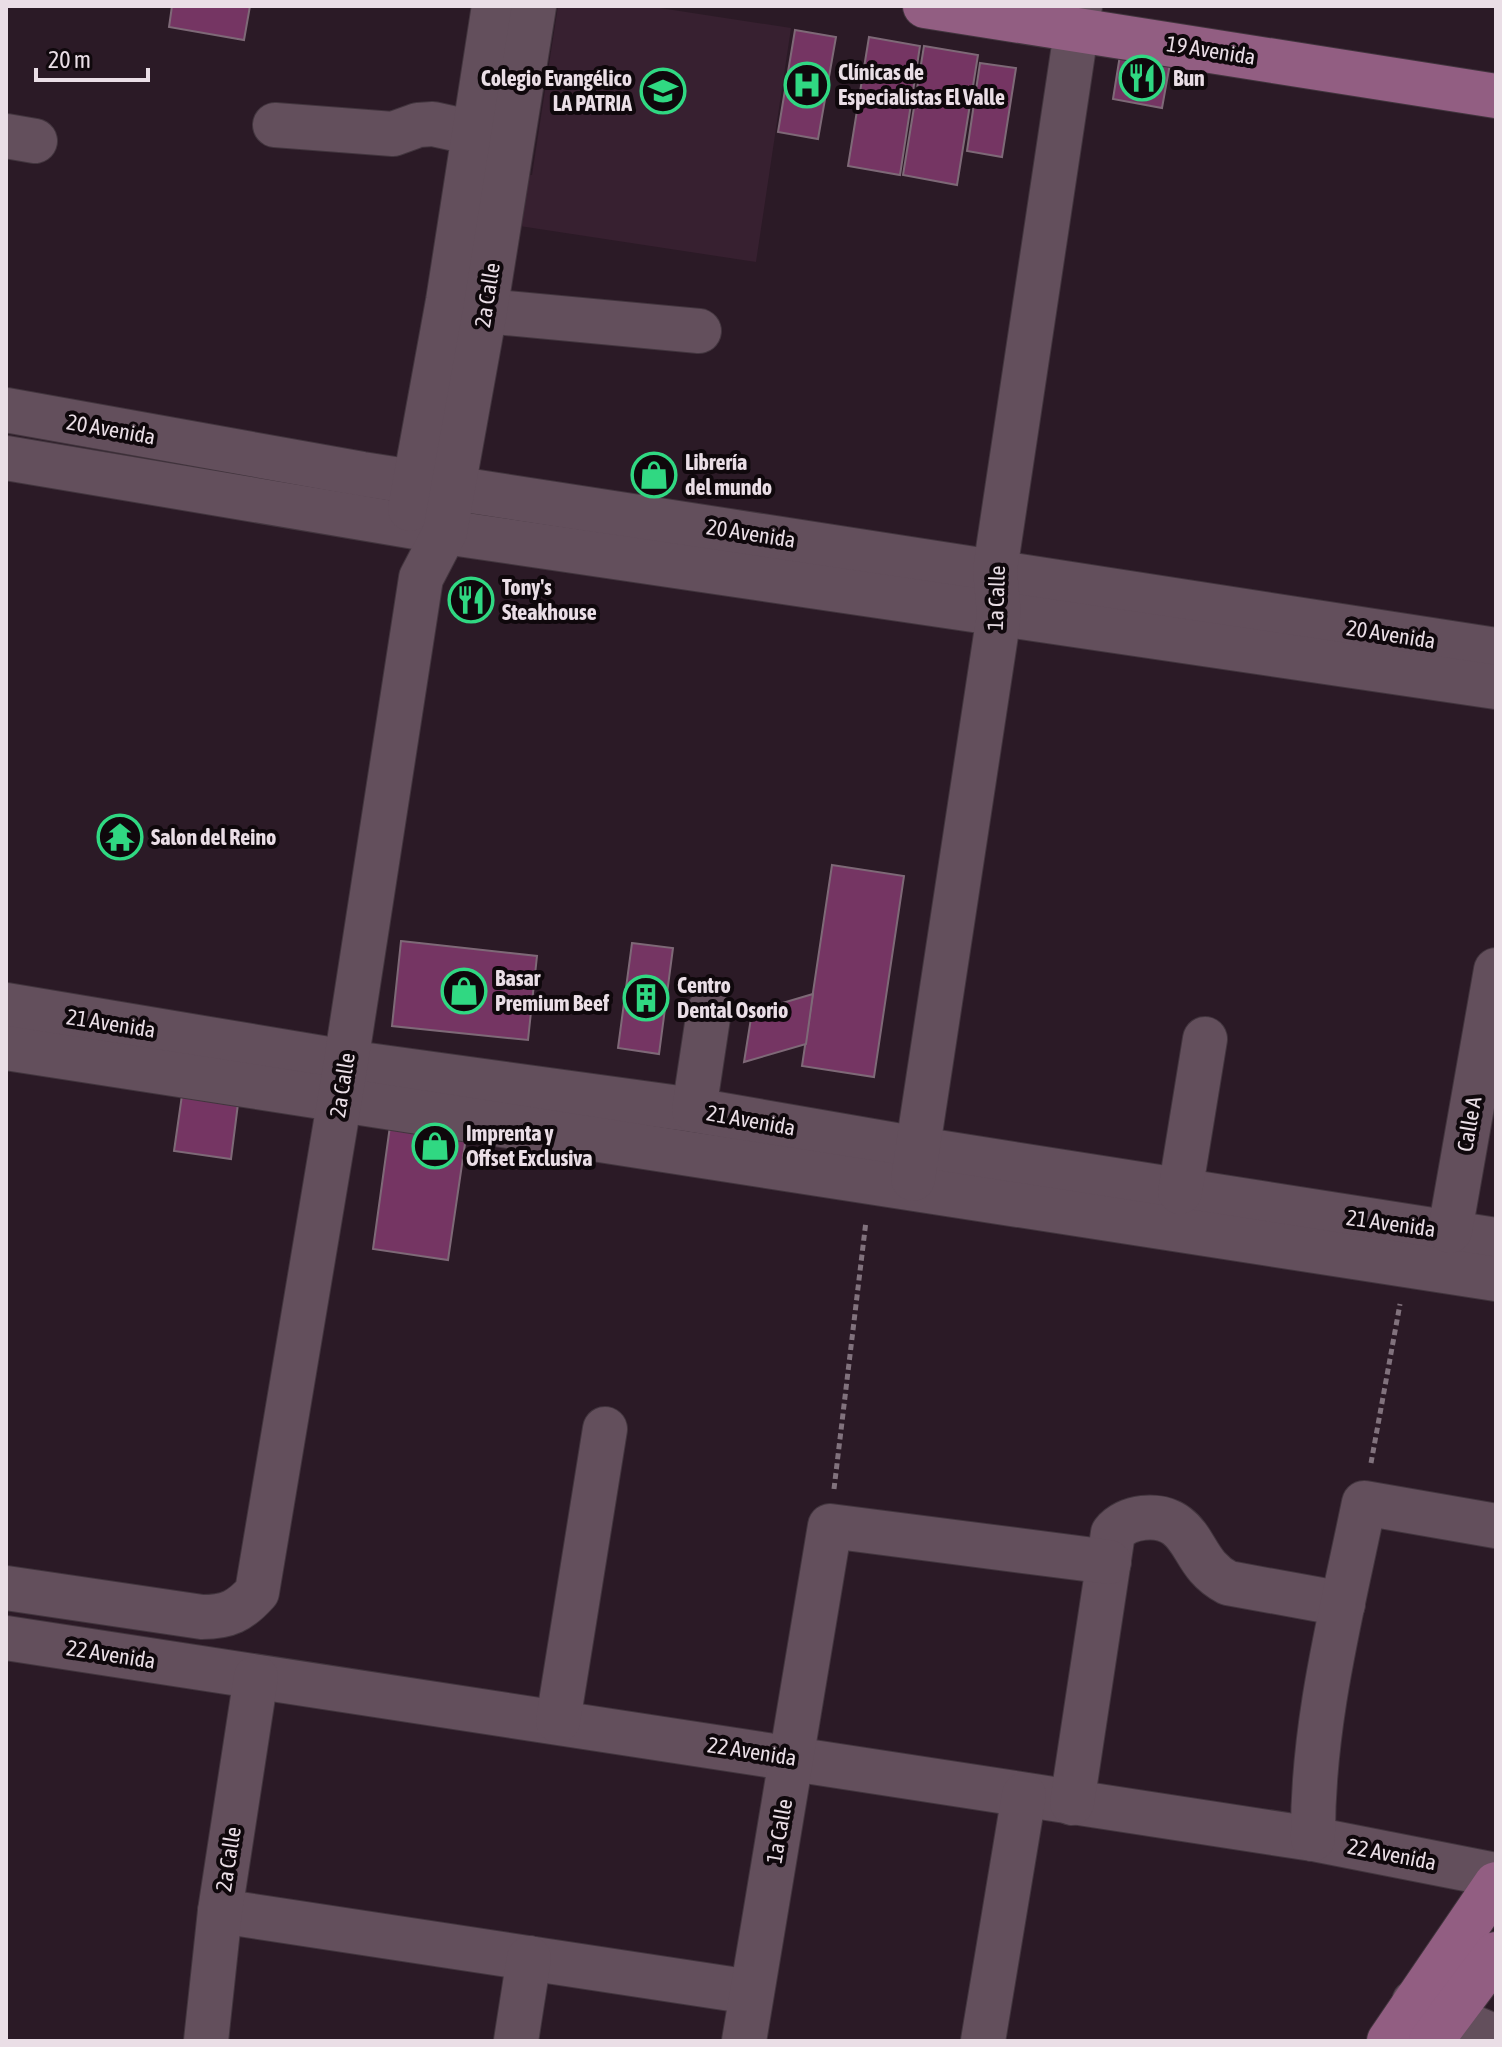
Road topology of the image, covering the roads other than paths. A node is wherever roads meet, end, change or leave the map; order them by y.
1 (494, 6) edge
2 (534, 6) edge
3 (925, 6) edge
4 (1118, 6) edge
5 (1078, 18) edge
6 (1496, 65) edge
7 (1496, 96) edge
8 (275, 125) dead end
9 (474, 133) junction
10 (485, 311) junction
11 (699, 331) dead end
12 (6, 410) edge
13 (6, 458) edge
14 (433, 485) junction
15 (426, 529) junction
16 (995, 570) junction
17 (999, 615) junction
18 (1496, 650) edge
19 (1496, 687) edge
20 (1496, 970) edge
21 (6, 1005) edge
22 (709, 1011) dead end
23 (1205, 1039) dead end
24 (6, 1048) edge
25 (343, 1080) junction
26 (694, 1110) junction
27 (900, 1174) junction
28 (1180, 1192) junction
29 (1450, 1231) junction
30 (1496, 1240) edge
31 (1496, 1279) edge
32 (605, 1429) dead end
33 (1496, 1526) edge
34 (1109, 1562) junction
35 (6, 1588) edge
36 (1343, 1604) junction
37 (6, 1638) edge
38 (256, 1677) junction
39 (558, 1721) junction
40 (792, 1757) junction
41 (1024, 1795) junction
42 (1072, 1803) junction
43 (1313, 1839) junction
44 (1496, 1875) edge
45 (1496, 1884) edge
46 (220, 1911) junction
47 (1496, 1954) edge
48 (529, 1958) junction
49 (751, 1992) junction
50 (1432, 2019) edge
51 (1496, 2037) edge
52 (206, 2041) edge
53 (516, 2041) edge
54 (744, 2041) edge
55 (983, 2041) edge
56 (1389, 2041) edge

1 - 9 street, 2a Calle
2 - 10 street, 2a Calle
3 - 5 main road, 19 Avenida
4 - 6 main road, 19 Avenida
5 - 7 main road, 19 Avenida
5 - 16 street, 1a Calle
8 - 9 street
9 - 14 street, 2a Calle
10 - 11 street
10 - 14 street, 2a Calle
12 - 14 street, 20 Avenida
13 - 15 street, 20 Avenida
14 - 15 street, 2a Calle
14 - 16 street, 20 Avenida
15 - 17 street, 20 Avenida
15 - 25 street, 2a Calle
16 - 17 street, 1a Calle
16 - 18 street, 20 Avenida
17 - 19 street, 20 Avenida
17 - 27 street, 1a Calle
20 - 29 street, Calle A
21 - 25 street, 21 Avenida
22 - 26 street
23 - 28 street
24 - 25 street, 21 Avenida
25 - 26 street, 21 Avenida
25 - 27 street, 21 Avenida
25 - 35 street, 2a Calle
26 - 27 street, 21 Avenida
27 - 28 street, 21 Avenida
27 - 31 street, 21 Avenida
28 - 29 street, 21 Avenida
29 - 30 street, 21 Avenida
32 - 39 street
33 - 36 street
34 - 36 street
34 - 40 street, 1a Calle
34 - 42 street
36 - 43 street
37 - 38 street, 22 Avenida
38 - 39 street, 22 Avenida
38 - 46 street, 2a Calle
39 - 40 street, 22 Avenida
40 - 41 street, 22 Avenida
40 - 49 street, 1a Calle
41 - 42 street, 22 Avenida
41 - 55 street
42 - 43 street, 22 Avenida
43 - 44 street, 22 Avenida
45 - 50 main road
46 - 48 street
46 - 52 street, 2a Calle
47 - 50 main road
48 - 49 street
48 - 53 street
49 - 54 street, 1a Calle
50 - 51 street
50 - 56 main road

